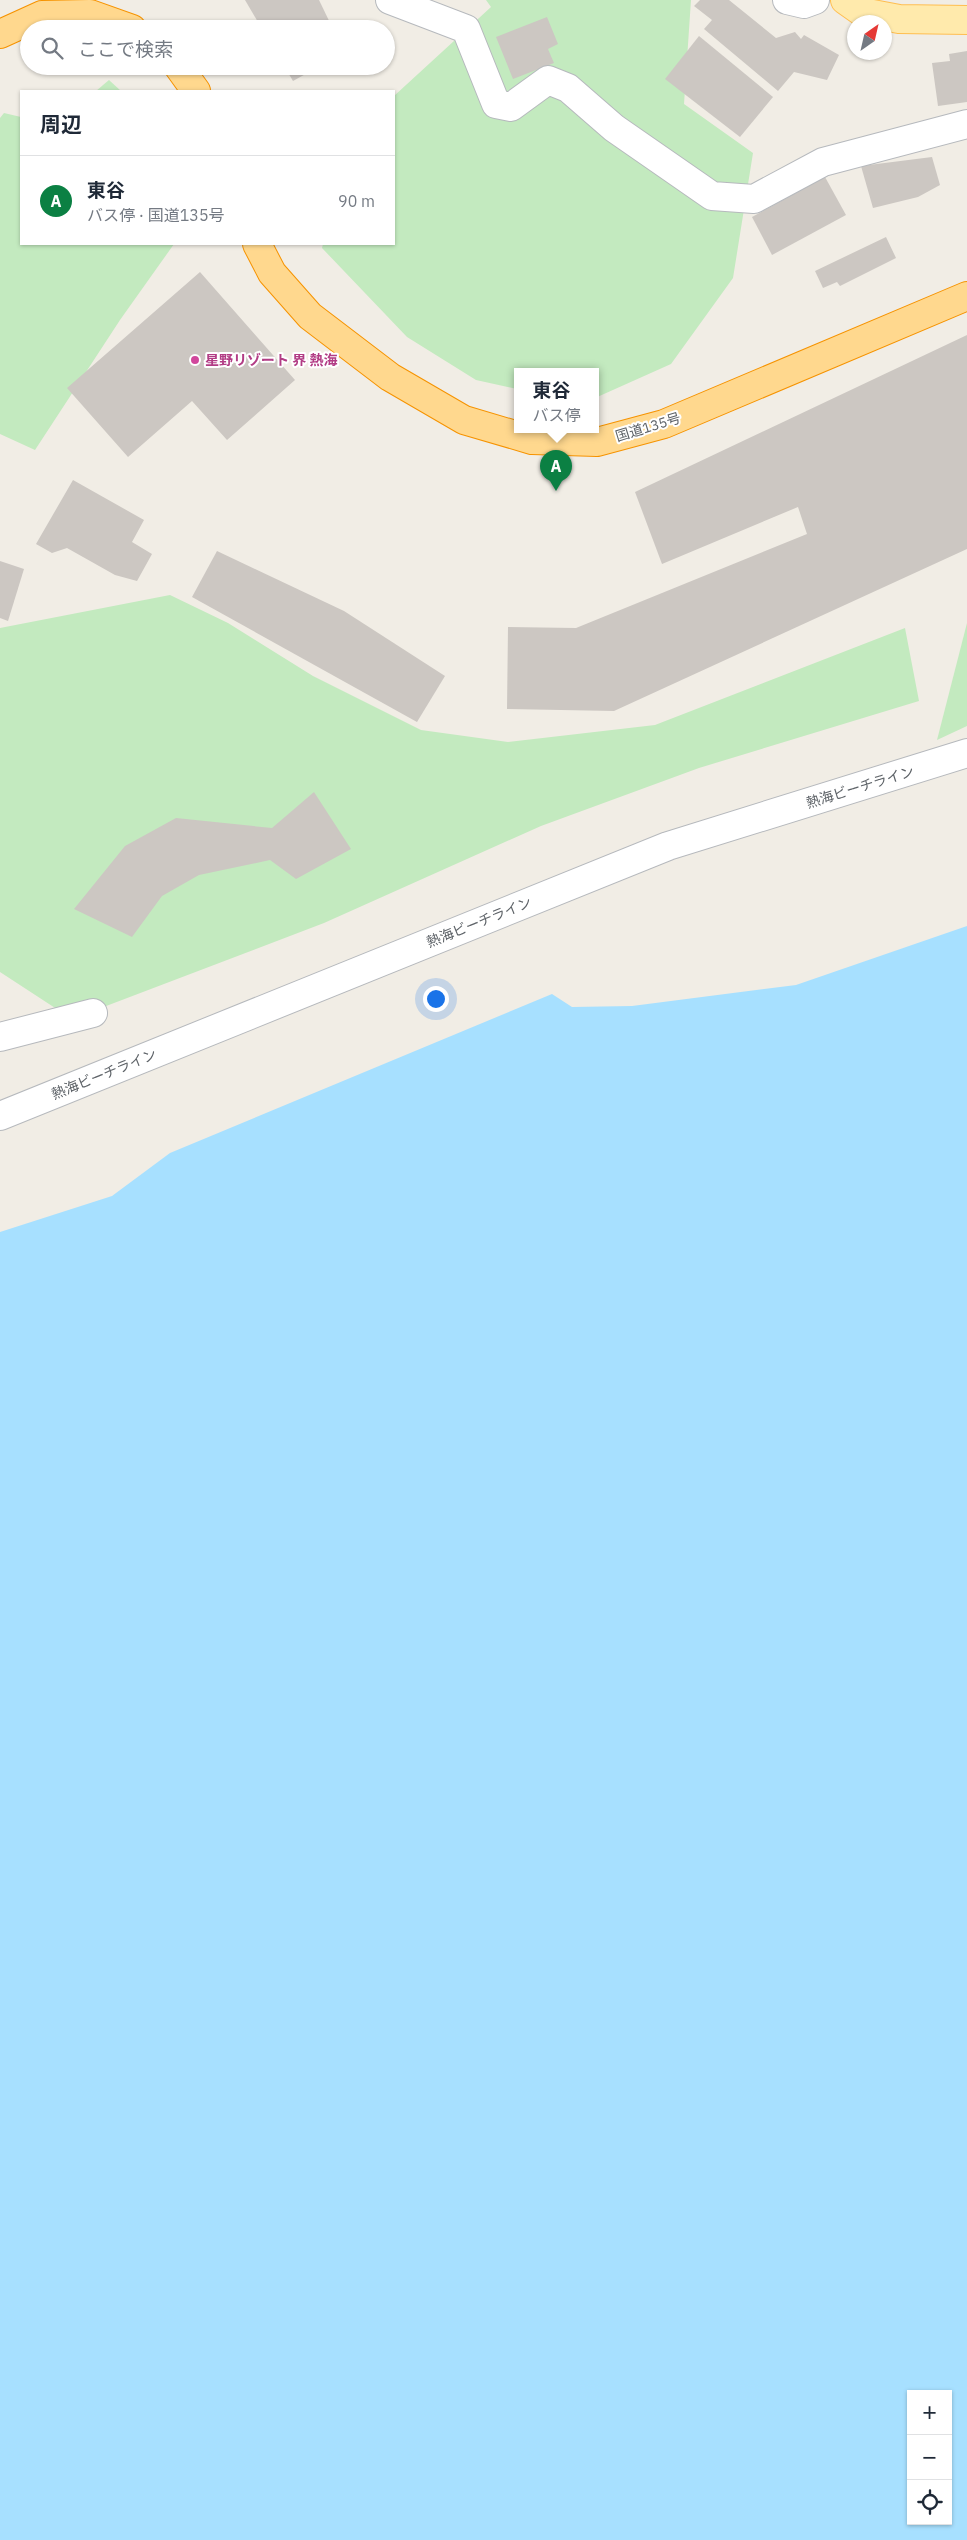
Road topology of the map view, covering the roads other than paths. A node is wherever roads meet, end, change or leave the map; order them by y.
1 (390, 0) edge
2 (787, 0) edge
3 (815, 0) edge
4 (845, 0) edge
5 (50, 7) edge
6 (26, 20) edge
7 (107, 20) edge
8 (967, 20) edge
9 (20, 23) edge
10 (0, 34) edge
11 (184, 75) edge
12 (195, 90) edge
13 (967, 124) edge
14 (258, 245) edge
15 (967, 296) edge
16 (967, 753) edge
17 (93, 1013) dead end
18 (0, 1037) edge
19 (0, 1116) edge

1 - 13 street
2 - 3 street
4 - 8 main road
5 - 6 highway
5 - 7 highway
9 - 10 highway
11 - 12 highway
14 - 15 highway, 国道135号
16 - 19 street, 熱海ビーチライン
17 - 18 street

